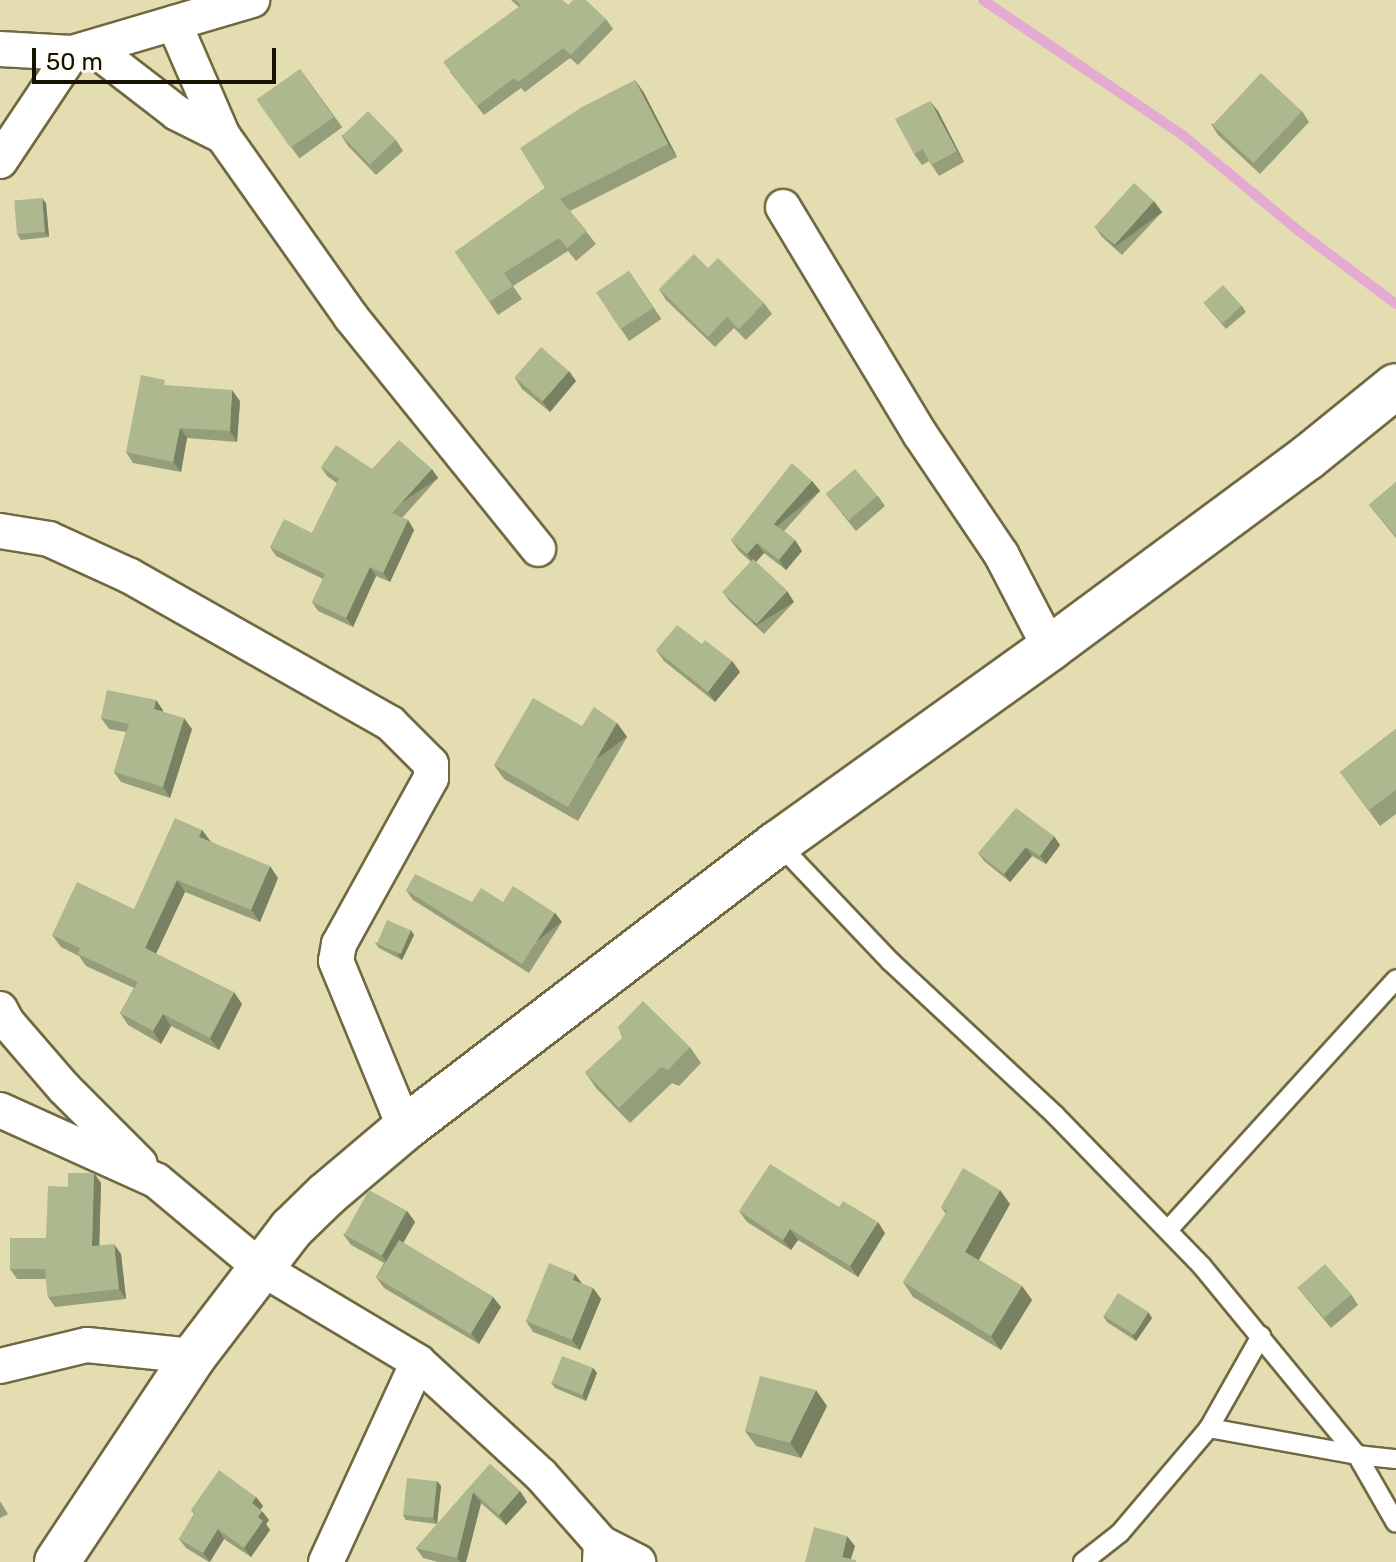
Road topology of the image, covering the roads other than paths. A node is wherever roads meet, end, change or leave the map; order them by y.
1 (252, 0) edge
2 (174, 23) junction
3 (0, 49) edge
4 (82, 50) junction
5 (223, 136) junction
6 (0, 161) edge
7 (783, 207) dead end
8 (1396, 386) edge
9 (0, 531) edge
10 (538, 549) dead end
11 (1050, 648) junction
12 (778, 843) junction
13 (1396, 979) edge
14 (0, 1009) edge
15 (0, 1110) edge
16 (405, 1128) junction
17 (157, 1181) junction
18 (1168, 1230) junction
19 (261, 1268) junction
20 (1261, 1336) junction
21 (194, 1356) junction
22 (418, 1362) junction
23 (0, 1366) edge
24 (1209, 1428) junction
25 (1357, 1455) junction
26 (1396, 1459) edge
27 (1396, 1523) edge
28 (600, 1552) edge
29 (57, 1562) edge
30 (326, 1562) edge
31 (638, 1562) edge
32 (1083, 1562) edge

1 - 2 street
2 - 4 street
2 - 5 street
3 - 4 street
4 - 5 street
4 - 6 street
5 - 10 street
7 - 11 street
8 - 11 street
9 - 16 street
11 - 12 street
12 - 16 street
12 - 18 lane
13 - 18 lane
14 - 17 street
15 - 17 street
16 - 19 street
17 - 19 street
18 - 20 lane
19 - 21 street
19 - 22 street
20 - 24 lane
20 - 25 lane
21 - 23 street
21 - 29 street
22 - 28 street
22 - 30 street
24 - 25 lane
24 - 32 lane
25 - 26 lane
25 - 27 lane
28 - 31 street

